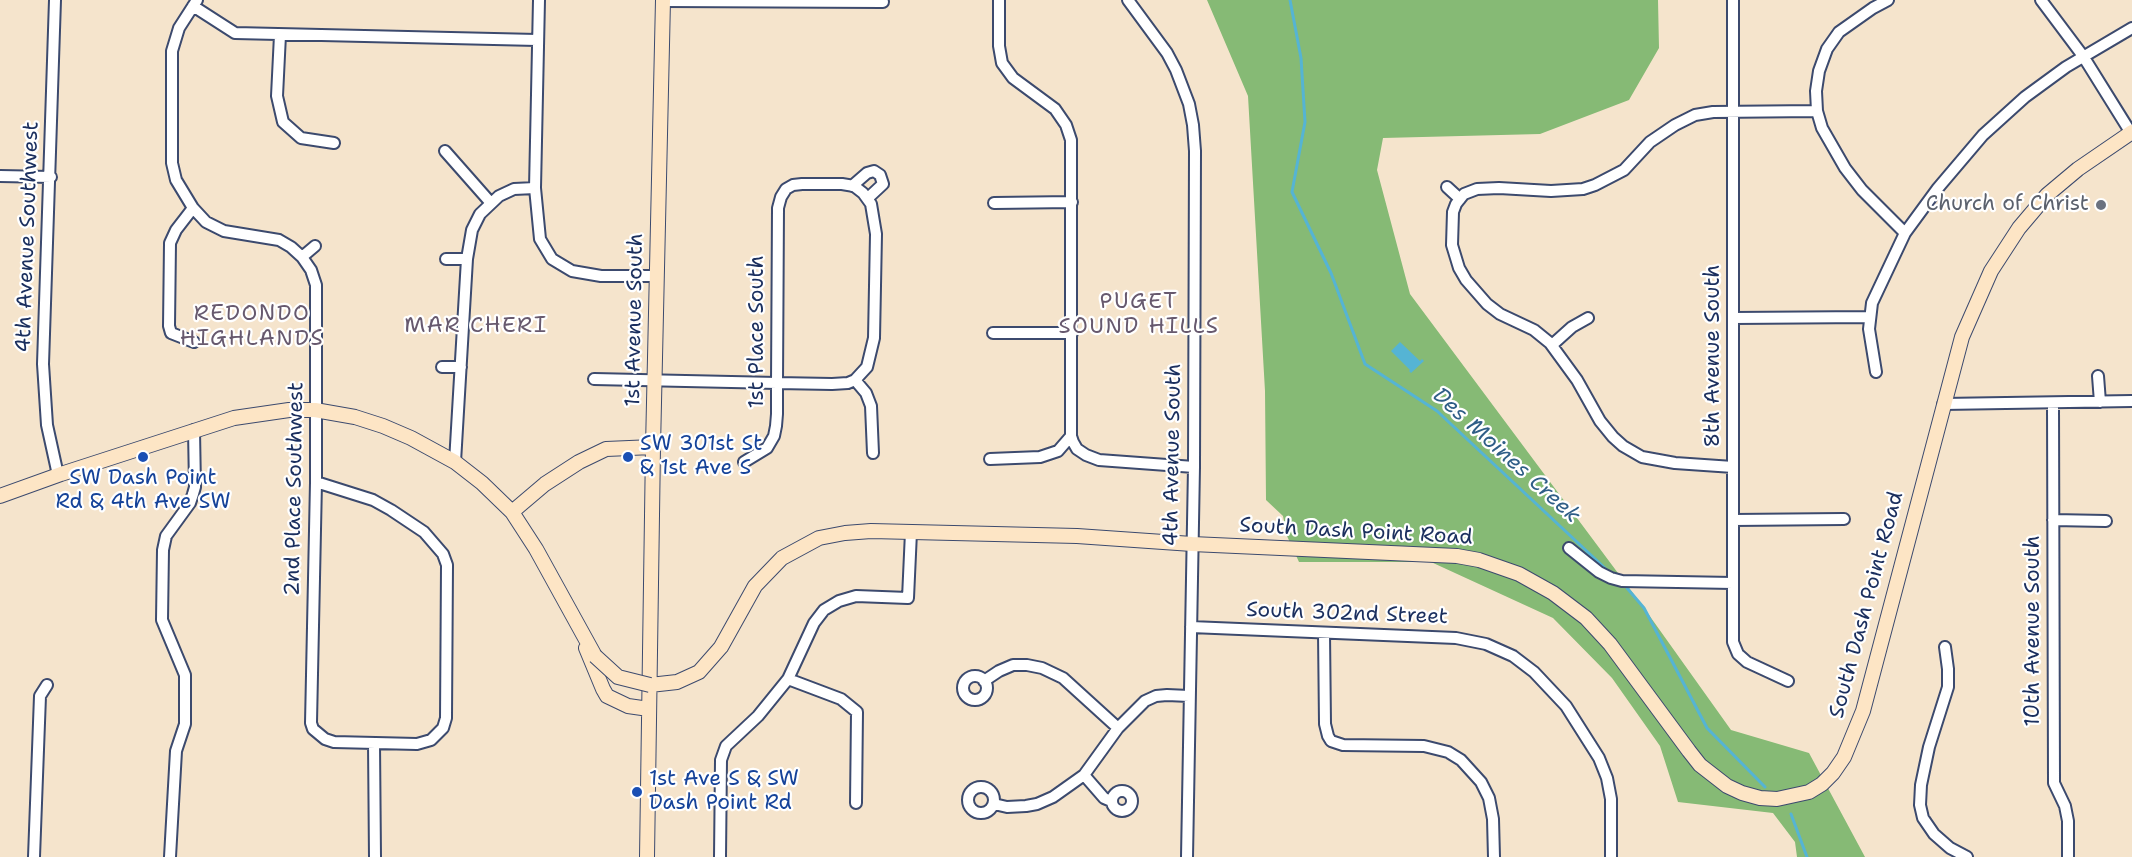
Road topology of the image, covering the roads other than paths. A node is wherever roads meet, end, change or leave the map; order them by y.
1 (55, 0) edge
2 (539, 0) edge
3 (663, 0) edge
4 (999, 0) edge
5 (1128, 0) edge
6 (1733, 0) edge
7 (1888, 0) edge
8 (2041, 0) edge
9 (883, 2) dead end
10 (195, 3) edge
11 (2132, 28) edge
12 (280, 35) junction
13 (537, 40) junction
14 (2083, 56) junction
15 (1817, 111) junction
16 (1733, 112) junction
17 (2131, 133) edge
18 (334, 143) dead end
19 (445, 151) dead end
20 (0, 176) edge
21 (51, 177) junction
22 (852, 186) junction
23 (1447, 187) dead end
24 (535, 188) junction
25 (865, 196) junction
26 (1460, 199) junction
27 (490, 202) junction
28 (1072, 202) junction
29 (994, 203) dead end
30 (193, 208) junction
31 (1905, 233) junction
32 (315, 246) dead end
33 (302, 258) junction
34 (446, 259) dead end
35 (467, 259) junction
36 (657, 276) junction
37 (1870, 317) junction
38 (1588, 318) dead end
39 (1733, 318) junction
40 (993, 333) dead end
41 (1072, 333) junction
42 (194, 342) dead end
43 (1552, 345) junction
44 (442, 367) dead end
45 (461, 367) junction
46 (1876, 372) dead end
47 (2098, 376) dead end
48 (594, 378) dead end
49 (655, 380) junction
50 (855, 380) junction
51 (777, 383) junction
52 (2132, 401) edge
53 (2100, 402) junction
54 (2053, 403) junction
55 (1943, 404) junction
56 (315, 410) junction
57 (194, 430) junction
58 (1071, 436) junction
59 (653, 447) junction
60 (873, 453) dead end
61 (990, 459) dead end
62 (455, 462) junction
63 (744, 462) dead end
64 (1194, 467) junction
65 (1733, 467) junction
66 (58, 475) junction
67 (316, 482) junction
68 (0, 496) edge
69 (512, 512) junction
70 (1844, 519) dead end
71 (1732, 520) junction
72 (2053, 520) junction
73 (2106, 521) dead end
74 (911, 532) junction
75 (1192, 544) junction
76 (1569, 548) dead end
77 (1733, 583) junction
78 (1191, 627) junction
79 (580, 632) junction
80 (1324, 633) junction
81 (1945, 647) dead end
82 (788, 679) junction
83 (984, 681) dead end
84 (1788, 681) dead end
85 (46, 685) dead end
86 (1189, 696) junction
87 (649, 709) junction
88 (1118, 728) junction
89 (374, 743) junction
90 (1929, 747) junction
91 (1939, 753) dead end
92 (1084, 775) junction
93 (1111, 801) dead end
94 (856, 803) dead end
95 (994, 804) dead end
96 (34, 857) edge
97 (170, 857) edge
98 (375, 857) edge
99 (647, 857) edge
100 (720, 857) edge
101 (1186, 857) edge
102 (1494, 857) edge
103 (1611, 857) edge
104 (1967, 857) edge
105 (2067, 857) edge

1 - 21 street, 4th Avenue Southwest
2 - 13 street
3 - 9 street
3 - 36 main road, 1st Avenue South
4 - 28 street
5 - 64 street, 4th Avenue South
6 - 16 street, 8th Avenue South
7 - 15 street
8 - 14 street
10 - 12 street
10 - 30 street, 2nd Place Southwest
11 - 14 street
12 - 13 street
12 - 18 street
13 - 24 street
14 - 17 street
14 - 31 street
15 - 16 street
15 - 31 street
16 - 26 street
16 - 39 street, 8th Avenue South
17 - 55 main road, South Dash Point Road
19 - 27 street
20 - 21 street
21 - 66 street, 4th Avenue Southwest
22 - 25 street
22 - 25 street
22 - 51 street, 1st Place South
23 - 26 street
24 - 27 street
24 - 36 street
25 - 50 street
26 - 43 street
27 - 35 street
28 - 29 street
28 - 41 street
30 - 33 street, 2nd Place Southwest
30 - 42 street
31 - 37 street
32 - 33 street
33 - 56 street, 2nd Place Southwest
34 - 35 street
35 - 45 street
36 - 49 main road, 1st Avenue South
37 - 39 street
37 - 46 street
38 - 43 street
39 - 65 street, 8th Avenue South
40 - 41 street
41 - 58 street
43 - 65 street
44 - 45 street
45 - 62 street
47 - 53 street
48 - 49 street
49 - 51 street
49 - 59 main road, 1st Avenue South
50 - 51 street
50 - 60 street
51 - 63 street, 1st Place South
52 - 53 street
53 - 54 street
54 - 55 street
54 - 72 street, 10th Avenue South
55 - 75 main road, South Dash Point Road
56 - 57 main road
56 - 62 main road
56 - 67 street, 2nd Place Southwest
57 - 66 main road
57 - 97 street
58 - 61 street
58 - 64 street
59 - 69 main road
59 - 87 main road, 1st Avenue South
62 - 69 main road
64 - 75 street, 4th Avenue South
65 - 71 street, 8th Avenue South
66 - 68 main road
67 - 89 street, 2nd Place Southwest
67 - 89 street
69 - 79 main road
70 - 71 street
71 - 77 street, 8th Avenue South
72 - 73 street
72 - 105 street, 10th Avenue South
74 - 75 main road, South Dash Point Road
74 - 79 main road, South Dash Point Road, bridge
74 - 82 street
75 - 78 street, 4th Avenue South
76 - 77 street
77 - 84 street, 8th Avenue South
78 - 80 street, South 302nd Street
78 - 86 street, 4th Avenue South
79 - 87 main road
80 - 102 street
80 - 103 street, South 302nd Street
81 - 90 street
82 - 94 street
82 - 100 street
83 - 88 street
85 - 96 street
86 - 88 street
86 - 101 street, 4th Avenue South
87 - 99 main road, 1st Avenue South
88 - 92 street
89 - 98 street
90 - 91 street
90 - 104 street
92 - 93 street
92 - 95 street

